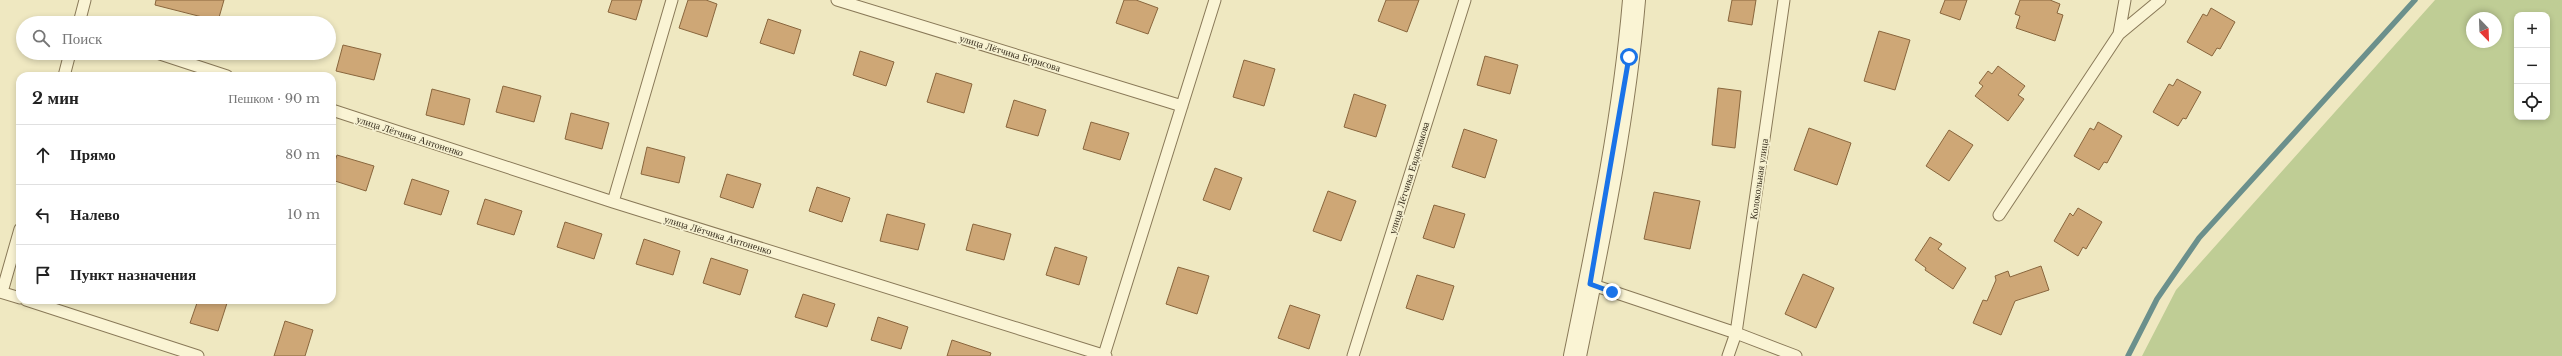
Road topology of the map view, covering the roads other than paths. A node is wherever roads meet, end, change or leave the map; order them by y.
1 (85, 0) edge
2 (672, 0) edge
3 (837, 0) edge
4 (1215, 0) edge
5 (1465, 0) edge
6 (1634, 0) edge
7 (1784, 0) edge
8 (2125, 0) edge
9 (2160, 0) edge
10 (81, 16) edge
11 (2119, 34) junction
12 (68, 60) edge
13 (178, 60) edge
14 (65, 72) edge
15 (215, 72) edge
16 (1182, 106) junction
17 (336, 111) edge
18 (613, 202) junction
19 (1999, 215) dead end
20 (16, 242) edge
21 (1590, 284) junction
22 (1, 292) edge
23 (16, 297) edge
24 (38, 304) edge
25 (1736, 333) junction
26 (198, 356) edge
27 (1105, 356) edge
28 (1353, 356) edge
29 (1575, 356) edge
30 (1728, 356) edge
31 (1796, 356) edge

1 - 10 lane
2 - 18 lane
3 - 16 lane, улица Лётчика Борисова
4 - 16 lane
5 - 28 lane, улица Лётчика Евдокимова
6 - 21 street
7 - 25 lane, Колокольная улица
8 - 11 lane
9 - 11 lane
11 - 19 lane
12 - 14 lane
13 - 15 lane
16 - 27 lane
17 - 18 lane, улица Лётчика Антоненко
18 - 27 lane, улица Лётчика Антоненко
20 - 22 lane
21 - 25 lane
21 - 29 street
22 - 23 lane
24 - 26 lane
25 - 30 lane, Колокольная улица
25 - 31 lane

